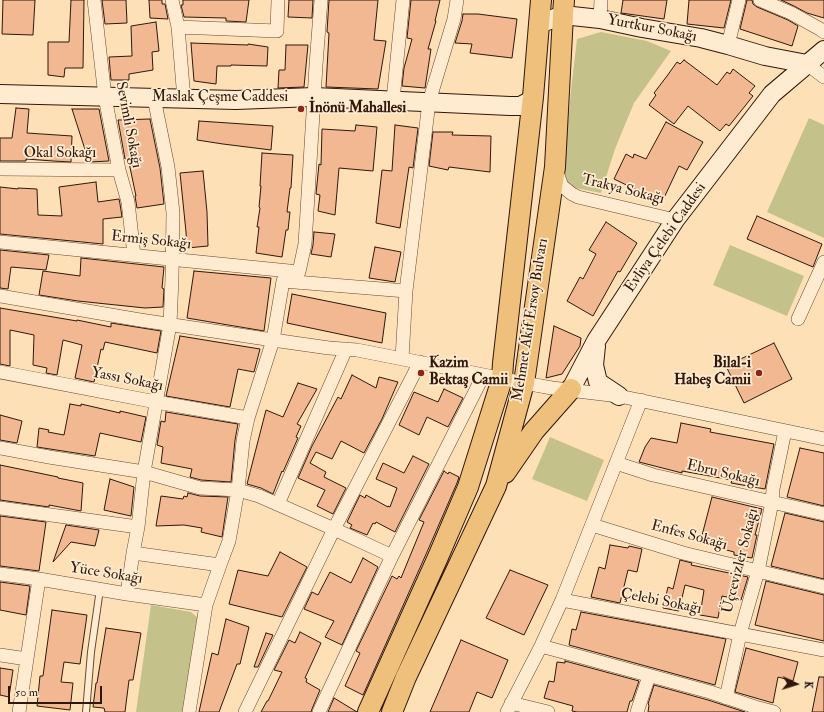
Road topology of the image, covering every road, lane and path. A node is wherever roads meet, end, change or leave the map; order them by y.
1 (94, 0) edge
2 (172, 0) edge
3 (278, 0) edge
4 (321, 0) edge
5 (403, 0) edge
6 (457, 0) edge
7 (541, 0) edge
8 (601, 0) edge
9 (739, 0) edge
10 (760, 0) edge
11 (564, 8) edge
12 (600, 19) junction
13 (539, 24) junction
14 (178, 27) junction
15 (824, 32) edge
16 (728, 45) junction
17 (824, 50) edge
18 (765, 56) junction
19 (807, 64) junction
20 (824, 77) edge
21 (0, 94) edge
22 (772, 94) junction
23 (105, 97) junction
24 (314, 97) junction
25 (533, 97) junction
26 (154, 98) junction
27 (184, 99) junction
28 (393, 100) junction
29 (429, 102) junction
30 (555, 167) junction
31 (0, 170) edge
32 (119, 170) junction
33 (675, 220) junction
34 (0, 242) edge
35 (134, 255) junction
36 (172, 259) junction
37 (824, 262) edge
38 (299, 272) junction
39 (283, 281) junction
40 (406, 291) junction
41 (0, 296) edge
42 (798, 319) dead end
43 (170, 324) junction
44 (273, 340) junction
45 (596, 341) junction
46 (346, 349) junction
47 (402, 358) junction
48 (420, 362) junction
49 (0, 372) edge
50 (492, 378) junction
51 (524, 384) junction
52 (571, 389) junction
53 (619, 396) junction
54 (641, 400) junction
55 (156, 402) junction
56 (248, 418) junction
57 (785, 431) junction
58 (824, 439) edge
59 (0, 448) edge
60 (616, 463) junction
61 (144, 472) junction
62 (496, 486) junction
63 (238, 490) junction
64 (772, 502) junction
65 (278, 504) junction
66 (0, 508) edge
67 (824, 514) edge
68 (592, 525) junction
69 (138, 528) junction
70 (334, 528) junction
71 (133, 553) junction
72 (392, 556) junction
73 (220, 565) junction
74 (758, 571) junction
75 (0, 574) edge
76 (39, 579) junction
77 (824, 587) edge
78 (100, 590) junction
79 (127, 594) junction
80 (562, 600) junction
81 (206, 605) junction
82 (740, 634) junction
83 (541, 646) junction
84 (824, 650) edge
85 (0, 655) edge
86 (27, 659) junction
87 (649, 676) junction
88 (726, 698) junction
89 (509, 708) edge
90 (19, 712) edge
91 (23, 712) edge
92 (86, 712) edge
93 (189, 712) edge
94 (245, 712) edge
95 (319, 712) edge
96 (368, 712) edge
97 (392, 712) edge
98 (548, 712) edge
99 (637, 712) edge
100 (774, 712) edge

1 - 23 street, Sevimli Sokağı
2 - 14 street
3 - 14 street
4 - 24 street
5 - 28 street
6 - 29 street
7 - 13 main road, Mehmet Akif Ersoy Bulvarı
8 - 12 street
9 - 16 street
10 - 15 street
11 - 12 street, Yurtkur Sokağı
11 - 13 street, Yurtkur Sokağı
11 - 30 main road, Mehmet Akif Ersoy Bulvarı
12 - 16 street, Yurtkur Sokağı
13 - 25 main road, Mehmet Akif Ersoy Bulvarı
14 - 27 street
16 - 18 street, Yurtkur Sokağı
17 - 19 street, Evliya Çelebi Caddesi
18 - 19 street
18 - 22 street, Evliya Çelebi Caddesi
19 - 20 street
19 - 22 street, Evliya Çelebi Caddesi
21 - 23 street, Maslak Çeşme Caddesi
22 - 33 street, Evliya Çelebi Caddesi
23 - 26 street, Maslak Çeşme Caddesi
23 - 32 street, Sevimli Sokağı
24 - 27 street, Maslak Çeşme Caddesi
24 - 28 street, Maslak Çeşme Caddesi
24 - 38 street
25 - 29 street, Maslak Çeşme Caddesi
25 - 50 main road, Mehmet Akif Ersoy Bulvarı
26 - 27 street, Maslak Çeşme Caddesi
26 - 36 street
28 - 29 street, Maslak Çeşme Caddesi
29 - 40 street
30 - 33 street, Trakya Sokağı
30 - 51 main road, Mehmet Akif Ersoy Bulvarı
31 - 32 street, Okal Sokağı
32 - 35 street, Sevimli Sokağı
33 - 45 street, Evliya Çelebi Caddesi
34 - 35 street, Ermiş Sokağı
35 - 36 street, Ermiş Sokağı
36 - 38 street, Ermiş Sokağı
36 - 43 street
37 - 42 street
38 - 39 street
39 - 40 street
39 - 44 street
40 - 47 street
41 - 43 street
43 - 44 street
43 - 55 street
44 - 46 street
44 - 56 street
45 - 52 street, Evliya Çelebi Caddesi
45 - 53 street
46 - 47 street
46 - 65 street
47 - 48 street
48 - 50 street
48 - 70 street
49 - 55 street, Yassı Sokağı
50 - 51 street
50 - 72 street
50 - 96 main road, Mehmet Akif Ersoy Bulvarı
51 - 52 street
51 - 62 main road, Mehmet Akif Ersoy Bulvarı
52 - 53 street
52 - 62 main road
53 - 54 street
54 - 57 street
54 - 60 street
55 - 56 street, Yassı Sokağı
55 - 61 street
56 - 63 street
57 - 58 street
57 - 64 street, Üçcevizler Sokağı
59 - 61 street
60 - 64 street, Ebru Sokağı
60 - 68 street
61 - 63 street
61 - 69 street
62 - 97 main road, Mehmet Akif Ersoy Bulvarı
63 - 65 street
63 - 73 street
64 - 67 street, Ebru Sokağı
64 - 74 street, Üçcevizler Sokağı
65 - 70 street
66 - 69 street
68 - 74 street, Enfes Sokağı
68 - 80 street
69 - 71 street
70 - 72 street
70 - 94 street
71 - 73 street
71 - 79 street
72 - 95 street
73 - 81 street
74 - 77 street, Enfes Sokağı
74 - 82 street, Üçcevizler Sokağı
75 - 76 street, Yüce Sokağı
76 - 78 street, Yüce Sokağı
76 - 86 street
78 - 79 street, Yüce Sokağı
78 - 92 lane
79 - 81 street, Yüce Sokağı
80 - 82 street, Çelebi Sokağı
80 - 83 street
81 - 93 street
82 - 84 street, Çelebi Sokağı
82 - 88 street, Üçcevizler Sokağı
83 - 87 street
83 - 89 street
85 - 86 street
86 - 90 street
87 - 88 street
87 - 99 street
88 - 100 street
89 - 98 street
90 - 91 street

